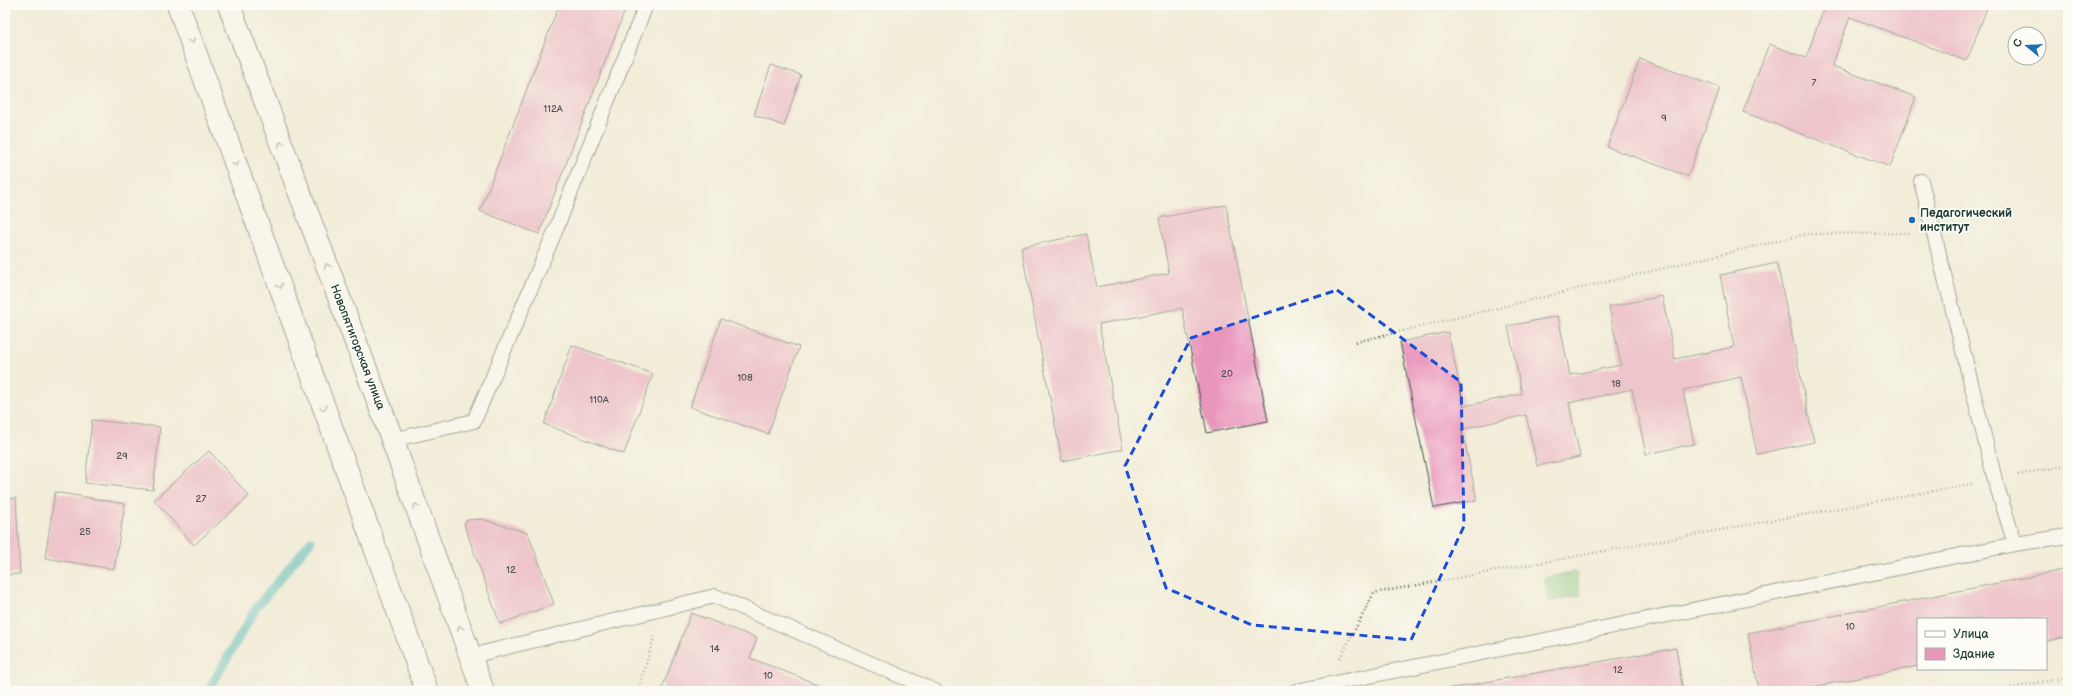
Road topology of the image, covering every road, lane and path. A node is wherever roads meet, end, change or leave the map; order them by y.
1 (178, 5) edge
2 (229, 5) edge
3 (646, 5) edge
4 (1921, 180) dead end
5 (1932, 232) junction
6 (1356, 342) dead end
7 (392, 440) junction
8 (2068, 465) edge
9 (1995, 480) junction
10 (2068, 536) edge
11 (2015, 544) junction
12 (662, 609) junction
13 (471, 656) junction
14 (2068, 677) edge
15 (1326, 685) junction
16 (427, 691) edge
17 (483, 691) edge
18 (638, 691) edge
19 (935, 691) edge
20 (1296, 691) edge
21 (1995, 691) edge

1 -> 16 street
7 -> 2 street, Новопятигорская улица
3 - 7 lane
4 - 5 lane
5 - 6 path
5 - 9 lane
13 -> 7 street, Новопятигорская улица
8 - 9 path
9 - 11 lane
9 - 15 path
10 - 11 lane
11 - 15 lane
12 - 13 lane
12 - 18 path
12 - 19 lane
13 - 17 street, Новопятигорская улица
14 - 21 path
15 - 20 lane

